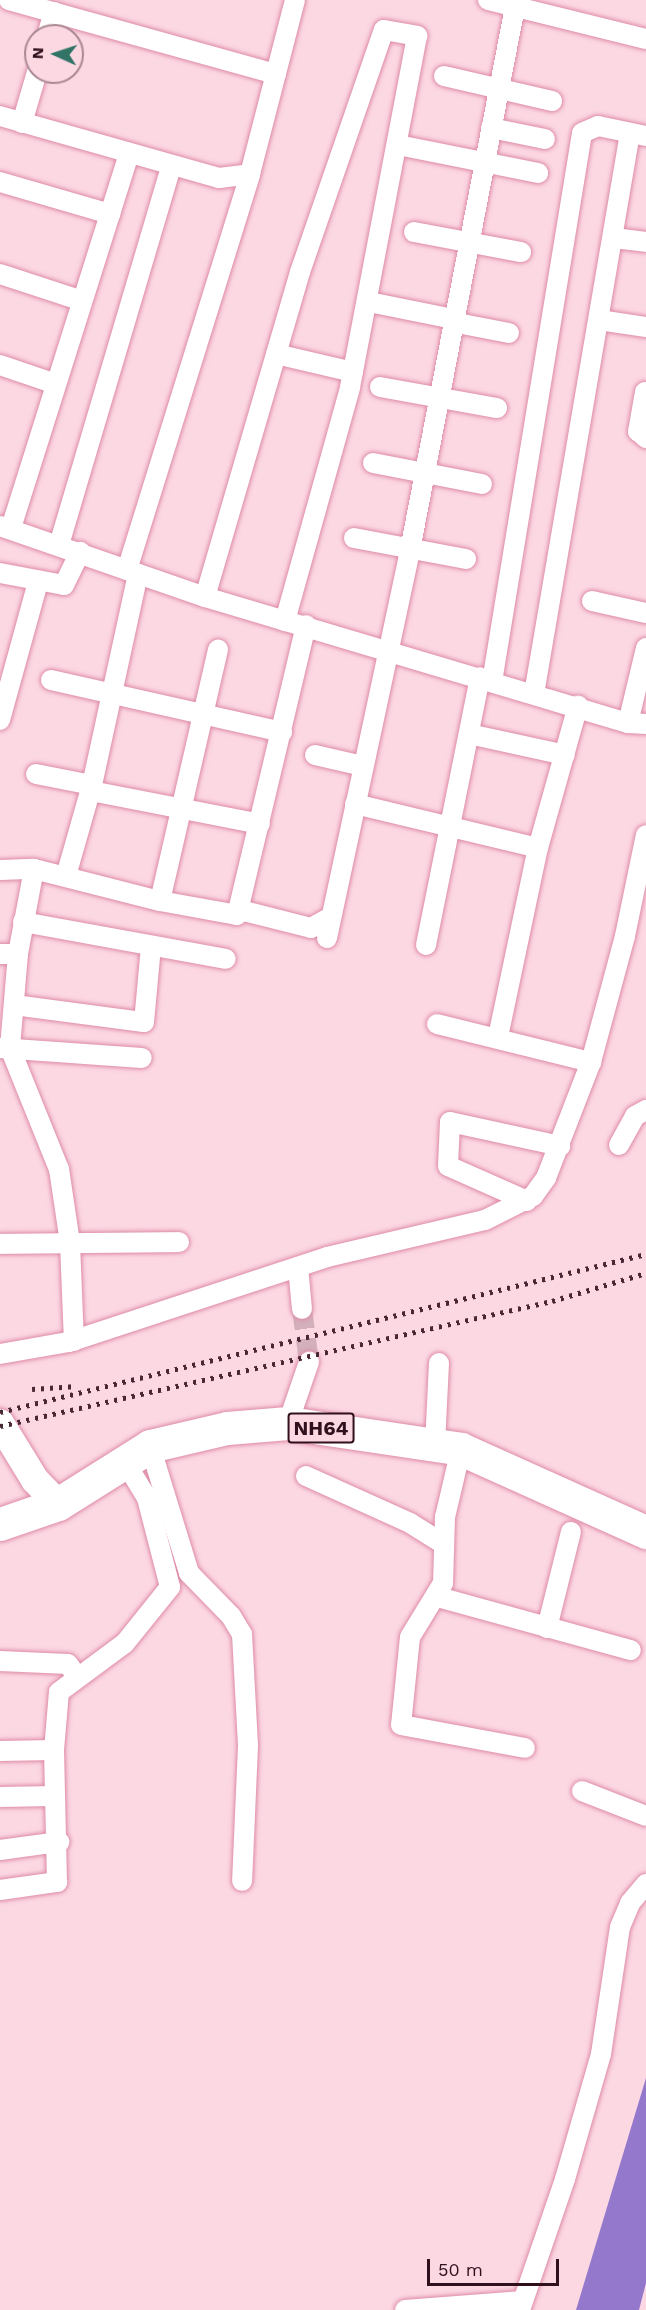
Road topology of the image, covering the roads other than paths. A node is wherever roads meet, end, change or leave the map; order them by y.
1 (9, 0) edge
2 (295, 0) edge
3 (488, 0) edge
4 (515, 7) junction
5 (54, 12) junction
6 (50, 24) edge
7 (646, 39) edge
8 (276, 74) junction
9 (444, 76) dead end
10 (33, 84) edge
11 (499, 87) junction
12 (552, 101) dead end
13 (0, 116) edge
14 (22, 123) junction
15 (491, 128) junction
16 (638, 134) edge
17 (545, 139) dead end
18 (398, 145) junction
19 (129, 153) junction
20 (484, 162) junction
21 (171, 166) junction
22 (538, 173) dead end
23 (250, 174) junction
24 (0, 182) edge
25 (110, 214) junction
26 (414, 232) dead end
27 (614, 238) junction
28 (646, 242) edge
29 (468, 243) junction
30 (521, 252) dead end
31 (0, 274) edge
32 (82, 301) junction
33 (369, 302) junction
34 (453, 320) junction
35 (599, 320) junction
36 (646, 327) edge
37 (509, 333) dead end
38 (276, 354) junction
39 (0, 365) edge
40 (353, 372) junction
41 (56, 384) junction
42 (380, 387) dead end
43 (645, 392) edge
44 (439, 397) junction
45 (497, 408) dead end
46 (646, 438) edge
47 (373, 463) dead end
48 (424, 473) junction
49 (482, 484) dead end
50 (5, 527) edge
51 (354, 538) dead end
52 (59, 545) junction
53 (410, 550) junction
54 (80, 552) junction
55 (466, 559) dead end
56 (132, 572) junction
57 (0, 573) edge
58 (38, 582) junction
59 (205, 597) junction
60 (592, 601) dead end
61 (646, 614) edge
62 (285, 621) junction
63 (306, 625) junction
64 (646, 648) edge
65 (218, 650) dead end
66 (387, 651) junction
67 (486, 679) junction
68 (51, 680) dead end
69 (112, 693) junction
70 (534, 694) junction
71 (578, 706) junction
72 (203, 717) junction
73 (0, 720) edge
74 (637, 724) edge
75 (282, 732) junction
76 (469, 734) junction
77 (315, 754) dead end
78 (565, 755) junction
79 (363, 766) junction
80 (36, 774) dead end
81 (91, 788) junction
82 (355, 804) junction
83 (181, 809) junction
84 (260, 824) junction
85 (450, 825) junction
86 (646, 835) edge
87 (538, 848) junction
88 (34, 869) junction
89 (0, 870) edge
90 (66, 876) junction
91 (160, 901) junction
92 (240, 910) junction
93 (332, 917) junction
94 (23, 922) junction
95 (327, 938) dead end
96 (426, 945) dead end
97 (151, 947) junction
98 (9, 954) edge
99 (226, 959) dead end
100 (14, 1005) junction
101 (437, 1023) dead end
102 (498, 1037) junction
103 (5, 1048) edge
104 (142, 1059) dead end
105 (591, 1062) junction
106 (646, 1110) edge
107 (619, 1145) dead end
108 (560, 1146) junction
109 (527, 1201) junction
110 (179, 1242) dead end
111 (70, 1243) junction
112 (0, 1244) edge
113 (298, 1267) junction
114 (302, 1309) tunnel mouth
115 (74, 1341) junction
116 (0, 1354) edge
117 (309, 1362) tunnel mouth
118 (439, 1364) dead end
119 (0, 1423) edge
120 (288, 1423) junction
121 (448, 1447) junction
122 (137, 1454) junction
123 (306, 1476) dead end
124 (58, 1504) junction
125 (0, 1524) edge
126 (571, 1532) dead end
127 (646, 1532) edge
128 (444, 1544) junction
129 (438, 1597) junction
130 (547, 1628) junction
131 (631, 1650) dead end
132 (0, 1661) edge
133 (77, 1677) junction
134 (525, 1748) dead end
135 (0, 1750) edge
136 (54, 1750) junction
137 (582, 1791) dead end
138 (54, 1796) junction
139 (0, 1797) edge
140 (646, 1816) edge
141 (59, 1842) junction
142 (0, 1850) edge
143 (242, 1881) dead end
144 (646, 1884) edge
145 (0, 1890) edge
146 (522, 2305) edge
147 (405, 2310) edge

1 - 5 street
2 - 8 street
3 - 4 street
4 - 7 street
4 - 11 street
5 - 6 street
5 - 8 street
8 - 23 street
9 - 11 street
10 - 14 street
11 - 12 street
11 - 15 street
13 - 14 street
14 - 19 street
15 - 17 street
15 - 20 street
16 - 27 street
16 - 67 street
18 - 20 street
18 - 33 street
18 - 38 street
19 - 21 street
19 - 25 street
20 - 22 street
20 - 29 street
21 - 23 street
21 - 52 street
23 - 56 street
24 - 25 street
25 - 32 street
26 - 29 street
27 - 28 street
27 - 35 street
29 - 30 street
29 - 34 street
31 - 32 street
32 - 41 street
33 - 34 street
33 - 40 street
34 - 37 street
34 - 44 street
35 - 36 street
35 - 70 street
38 - 40 street
38 - 59 street
39 - 41 street
40 - 62 street
41 - 50 street
42 - 44 street
43 - 46 street
44 - 45 street
44 - 48 street
47 - 48 street
48 - 49 street
48 - 53 street
50 - 52 street
51 - 53 street
52 - 54 street
53 - 55 street
53 - 66 street
54 - 56 street
54 - 58 street
56 - 59 street
56 - 69 street
57 - 58 street
58 - 73 street
59 - 62 street
60 - 61 street
62 - 63 street
63 - 66 street
63 - 75 street
64 - 74 street
65 - 72 street
66 - 67 street
66 - 79 street
67 - 70 street
67 - 76 street
68 - 69 street
69 - 72 street
69 - 81 street
70 - 71 street
71 - 74 street
71 - 78 street
72 - 75 street
72 - 83 street
75 - 84 street
76 - 78 street
76 - 85 street
77 - 79 street
78 - 87 street
79 - 82 street
80 - 81 street
81 - 83 street
81 - 90 street
82 - 85 street
82 - 93 street
83 - 84 street
83 - 91 street
84 - 92 street
85 - 87 street
85 - 96 street
86 - 105 street
87 - 102 street
88 - 89 street
88 - 90 street
88 - 94 street
90 - 91 street
91 - 92 street
92 - 93 street
93 - 95 street
94 - 97 street
94 - 98 street
97 - 99 street
97 - 100 street
98 - 100 street
100 - 103 street
101 - 102 street
102 - 105 street
103 - 104 street
103 - 111 street
105 - 108 street
106 - 107 street
108 - 109 street
108 - 109 street
109 - 113 street
110 - 111 street
111 - 112 street
111 - 115 street
113 - 114 street
113 - 115 street
115 - 116 street
117 - 120 street
118 - 121 street
119 - 124 main road
120 - 121 highway, NH64
120 - 122 highway, NH64
121 - 127 highway, NH64
121 - 128 street
122 - 124 highway, NH64
122 - 133 street
122 - 143 street
123 - 128 street
124 - 125 highway, NH64
126 - 130 street
128 - 129 street
129 - 130 street
129 - 134 street
130 - 131 street
132 - 133 street
133 - 136 street
135 - 136 street
136 - 138 street
137 - 140 street
138 - 139 street
138 - 141 street
141 - 142 street
141 - 145 street
144 - 146 street
146 - 147 street

